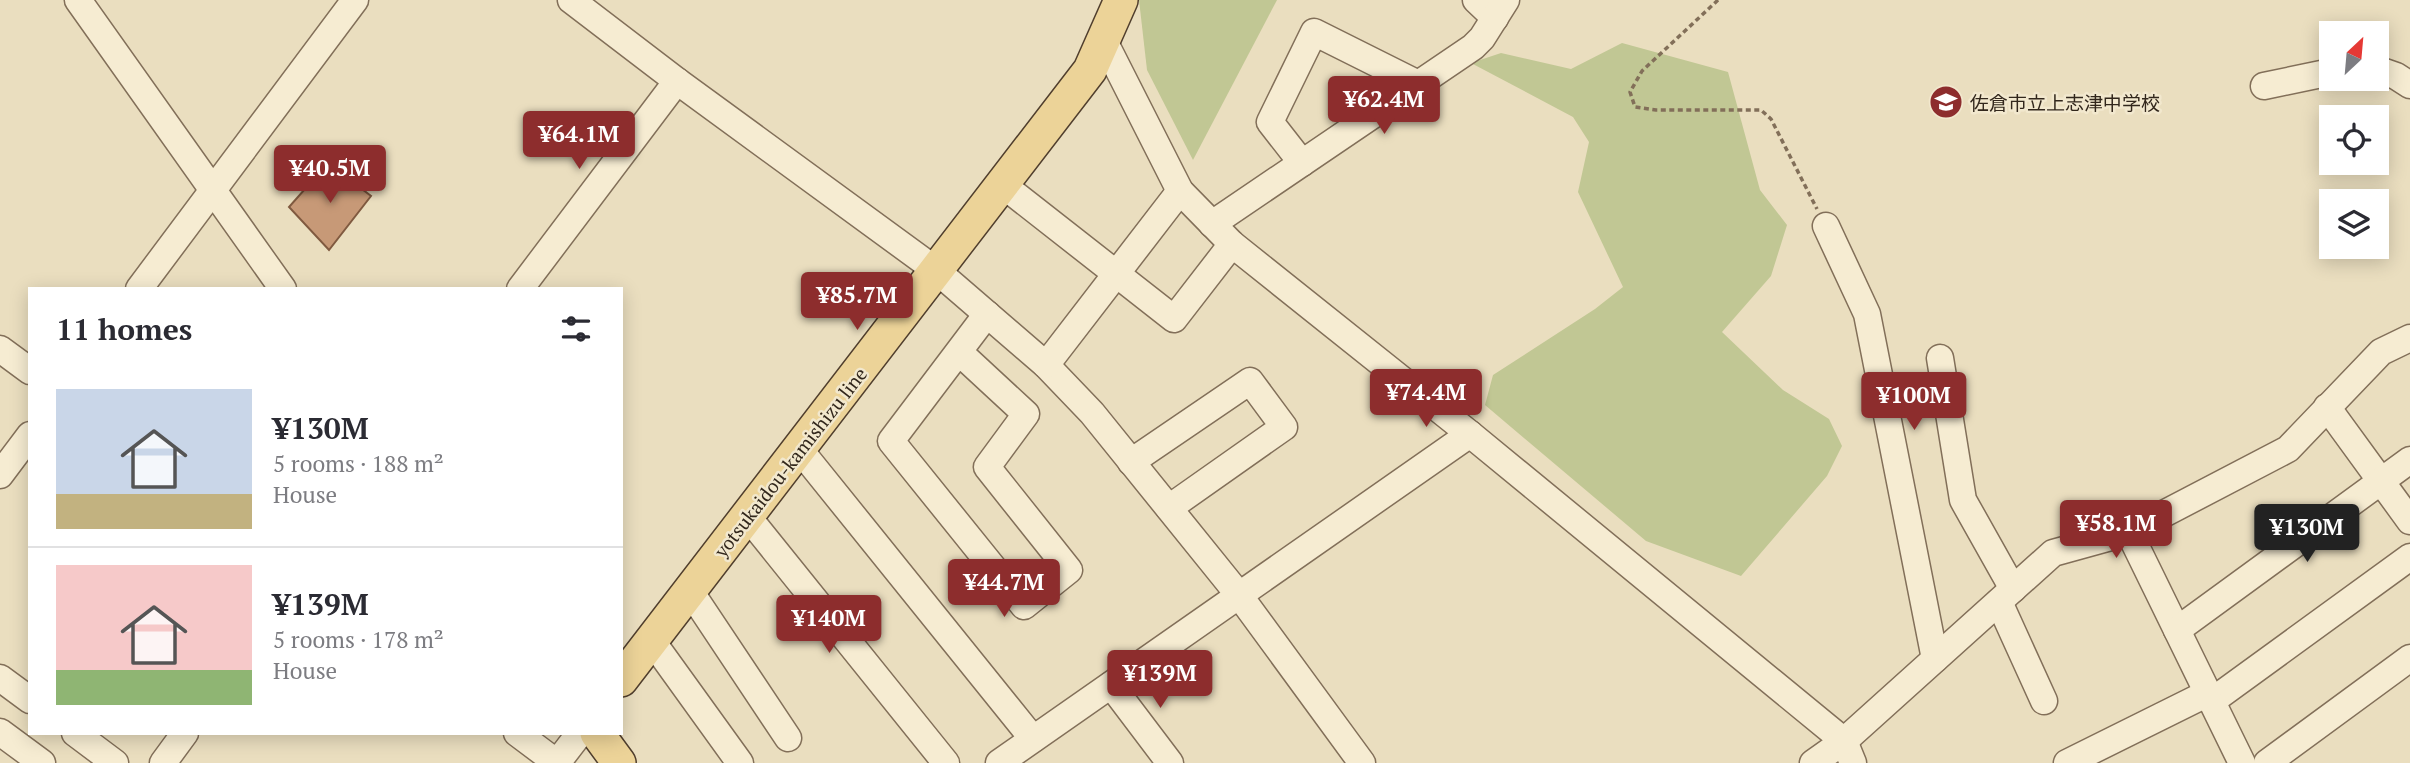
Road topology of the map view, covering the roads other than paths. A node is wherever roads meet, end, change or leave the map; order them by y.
1 (78, 0) edge
2 (355, 0) edge
3 (571, 0) edge
4 (1492, 6) edge
5 (1110, 14) edge
6 (2389, 74) edge
7 (2319, 75) edge
8 (677, 81) junction
9 (1418, 84) junction
10 (2410, 85) edge
11 (2264, 86) dead end
12 (1302, 163) junction
13 (1003, 185) junction
14 (213, 189) junction
15 (1180, 191) junction
16 (1212, 225) junction
17 (1826, 226) road end
18 (1232, 244) junction
19 (937, 271) junction
20 (1115, 275) junction
21 (140, 287) edge
22 (282, 287) edge
23 (522, 287) edge
24 (987, 314) junction
25 (2410, 338) edge
26 (0, 348) edge
27 (959, 352) junction
28 (1940, 358) dead end
29 (1046, 365) junction
30 (28, 369) edge
31 (2327, 407) junction
32 (1470, 434) junction
33 (28, 438) edge
34 (800, 450) junction
35 (2410, 460) edge
36 (1131, 462) junction
37 (0, 475) edge
38 (2380, 481) junction
39 (1169, 508) junction
40 (748, 517) junction
41 (2410, 521) edge
42 (2129, 532) junction
43 (2410, 557) edge
44 (690, 592) junction
45 (1240, 595) junction
46 (2006, 595) junction
47 (2177, 630) junction
48 (652, 641) junction
49 (2410, 658) edge
50 (1936, 659) junction
51 (623, 677) edge
52 (0, 678) edge
53 (1111, 685) junction
54 (2210, 697) junction
55 (28, 699) edge
56 (2044, 701) dead end
57 (0, 732) edge
58 (78, 735) edge
59 (184, 735) edge
60 (520, 735) edge
61 (578, 735) edge
62 (598, 735) edge
63 (788, 738) dead end
64 (1033, 739) junction
65 (1849, 752) edge
66 (43, 763) edge
67 (115, 763) edge
68 (163, 763) edge
69 (557, 763) edge
70 (619, 763) edge
71 (740, 763) edge
72 (946, 763) edge
73 (999, 763) edge
74 (1170, 763) edge
75 (1362, 763) edge
76 (1813, 763) edge
77 (2067, 763) edge
78 (2242, 763) edge
79 (2267, 763) edge

1 - 14 street
2 - 14 street
3 - 8 street
4 - 9 street
5 - 13 main road, yotsukaidou-kamishizu line
5 - 15 street
6 - 10 street
7 - 11 street
8 - 19 street
8 - 23 street
9 - 12 street
9 - 12 street
12 - 16 street
13 - 19 main road, yotsukaidou-kamishizu line
13 - 20 street
14 - 21 street
14 - 22 street
15 - 16 street
15 - 20 street
16 - 18 street
17 - 50 street
18 - 20 street
18 - 32 street
19 - 24 street
19 - 34 main road, yotsukaidou-kamishizu line
20 - 29 street
24 - 27 street
24 - 29 street
25 - 31 street
26 - 30 street
27 - 27 street
28 - 46 street
29 - 36 street
31 - 38 street
31 - 42 street
32 - 45 street
32 - 65 street
33 - 37 street
34 - 40 main road, yotsukaidou-kamishizu line
34 - 64 street
35 - 38 street
36 - 39 street
36 - 39 street
38 - 41 street
38 - 47 street
39 - 45 street
40 - 44 main road, yotsukaidou-kamishizu line
40 - 72 street
42 - 46 street
42 - 47 street
43 - 54 street
44 - 48 main road, yotsukaidou-kamishizu line
44 - 63 street
45 - 53 street
45 - 75 street
46 - 50 street
46 - 56 street
47 - 54 street
48 - 51 main road, yotsukaidou-kamishizu line
48 - 71 street
49 - 79 street
50 - 65 street
52 - 55 street
53 - 64 street
53 - 74 street
54 - 77 street
54 - 78 street
57 - 66 street
58 - 67 street
59 - 68 street
60 - 69 street
61 - 69 street
62 - 70 main road
64 - 73 street
65 - 76 street

